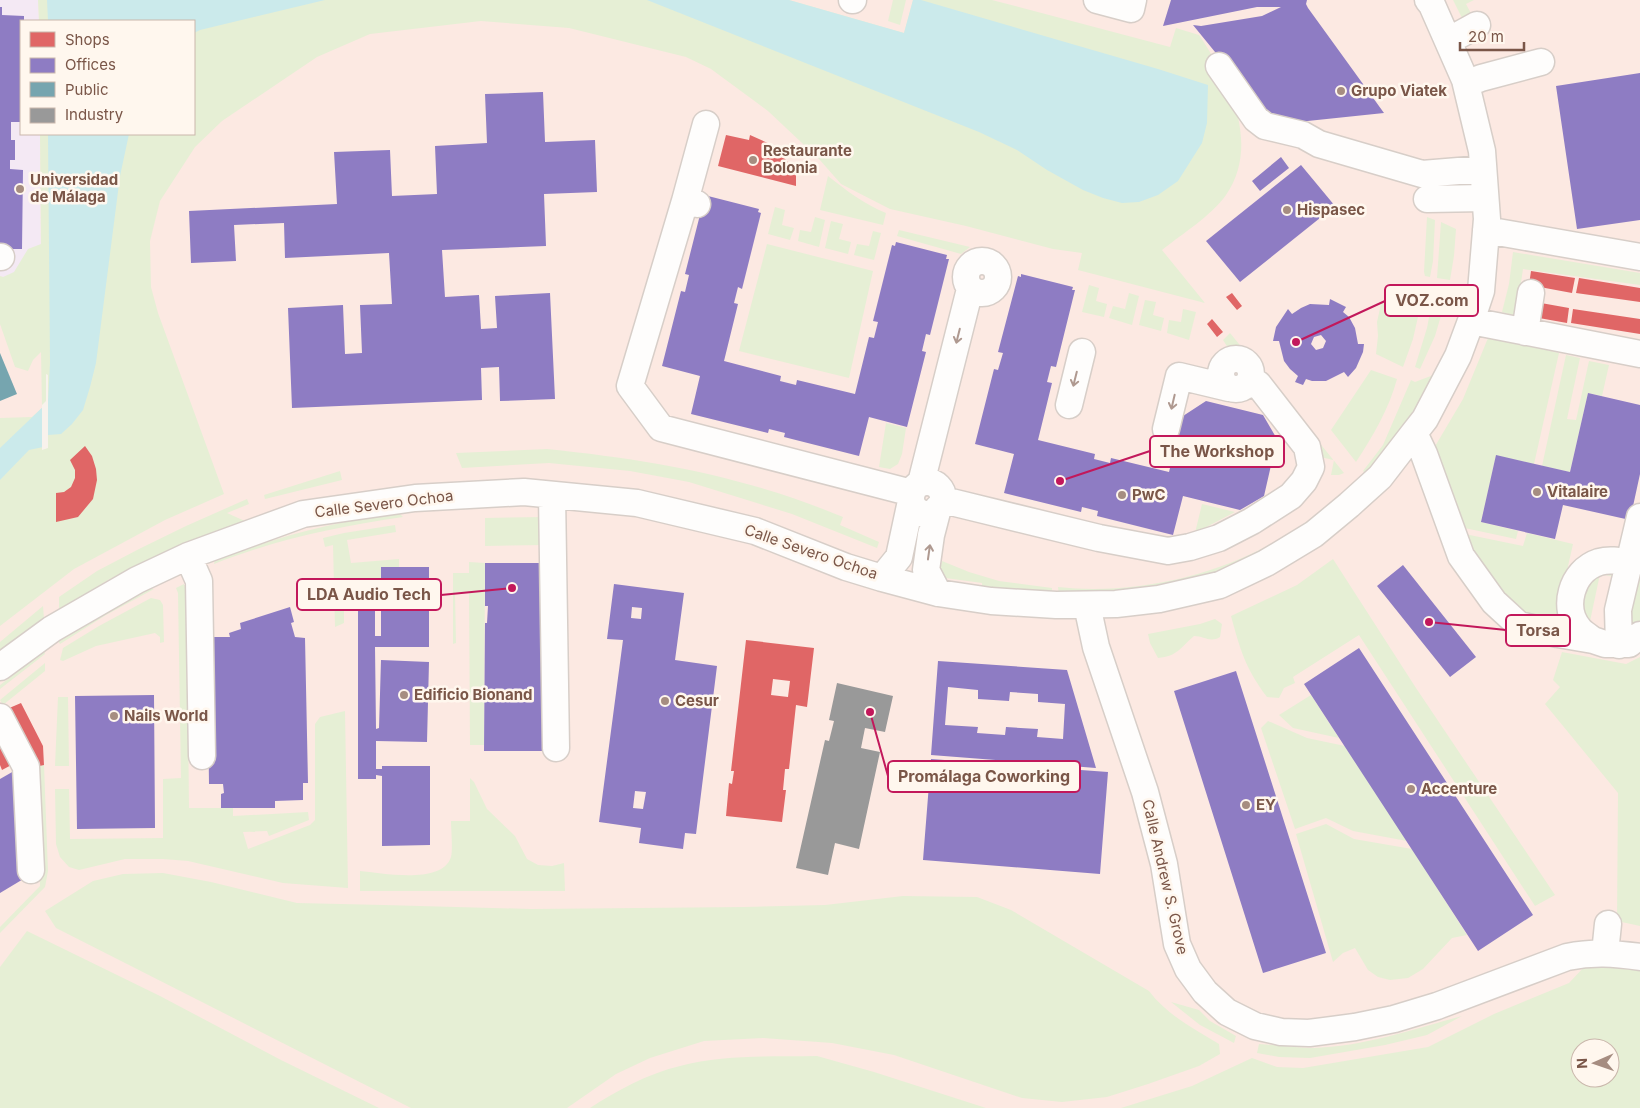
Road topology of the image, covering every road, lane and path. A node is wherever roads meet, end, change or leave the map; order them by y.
1 (1097, 0) edge
2 (1133, 0) edge
3 (1428, 0) edge
4 (1477, 25) dead end
5 (1448, 41) junction
6 (1541, 62) dead end
7 (1219, 66) dead end
8 (1466, 84) junction
9 (706, 124) dead end
10 (1483, 168) junction
11 (1486, 198) junction
12 (1427, 200) dead end
13 (1486, 230) junction
14 (1640, 257) edge
15 (979, 291) dead end
16 (1531, 293) dead end
17 (1471, 322) junction
18 (1525, 332) junction
19 (1082, 352) dead end
20 (1640, 354) edge
21 (1069, 405) dead end
22 (1166, 429) dead end
23 (1414, 433) junction
24 (552, 495) junction
25 (927, 495) junction
26 (1640, 518) edge
27 (188, 556) junction
28 (1630, 563) junction
29 (882, 578) junction
30 (938, 592) junction
31 (1086, 605) junction
32 (1593, 640) junction
33 (1629, 640) edge
34 (0, 667) edge
35 (0, 717) edge
36 (556, 748) dead end
37 (202, 756) dead end
38 (31, 870) dead end
39 (1608, 924) dead end
40 (1605, 953) junction
41 (1640, 957) edge

1 - 2 street
3 - 5 street, Calle Severo Ochoa
4 - 5 street
5 - 8 street, Calle Severo Ochoa
6 - 8 street
7 - 10 street
8 - 10 street, Calle Severo Ochoa
9 - 25 street
10 - 11 street, Calle Severo Ochoa
11 - 12 street
11 - 13 street, Calle Severo Ochoa
13 - 14 street
13 - 17 street, Calle Severo Ochoa
15 - 25 street
16 - 18 street
17 - 18 street
17 - 23 street, Calle Severo Ochoa
18 - 20 street
19 -> 21 street
25 -> 22 street
23 - 31 street, Calle Severo Ochoa
23 - 32 street
24 - 27 street, Calle Severo Ochoa
24 - 29 street, Calle Severo Ochoa
24 - 36 street
25 - 29 street
30 -> 25 street
26 - 28 street
27 - 34 street, Calle Severo Ochoa
27 - 37 street
28 - 32 street
28 - 33 street
29 - 30 street, Calle Severo Ochoa
30 - 31 street, Calle Severo Ochoa
31 - 40 street, Calle Andrew S. Grove
32 - 33 street
35 - 38 street
39 - 40 street
40 - 41 street, Calle Andrew S. Grove

